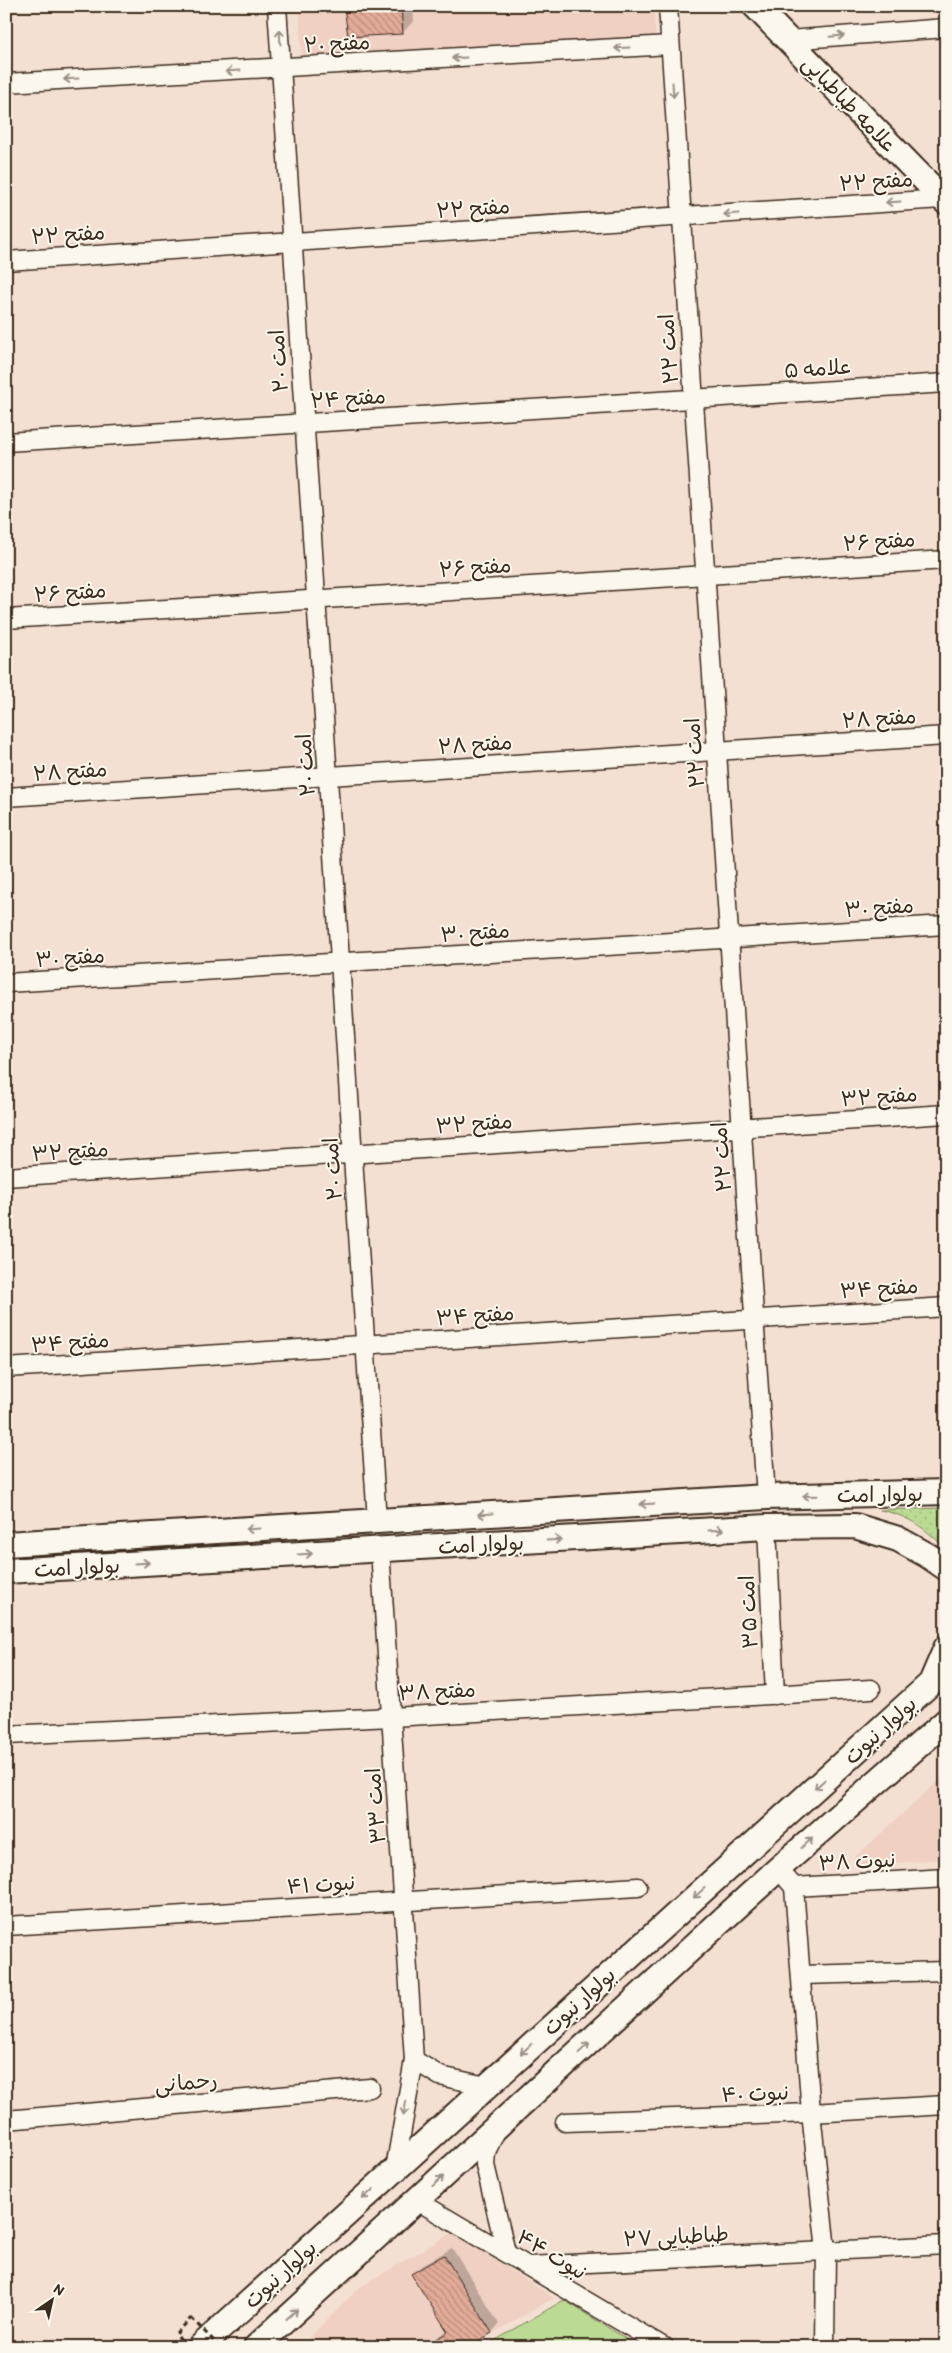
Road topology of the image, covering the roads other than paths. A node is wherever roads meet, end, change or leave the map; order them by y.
1 (278, 6) edge
2 (668, 6) edge
3 (755, 6) edge
4 (946, 28) edge
5 (788, 40) junction
6 (670, 45) junction
7 (282, 68) junction
8 (6, 84) edge
9 (944, 200) edge
10 (682, 217) junction
11 (293, 242) junction
12 (6, 260) edge
13 (946, 383) edge
14 (694, 399) junction
15 (305, 424) junction
16 (6, 442) edge
17 (946, 560) edge
18 (705, 575) junction
19 (317, 599) junction
20 (6, 619) edge
21 (946, 736) edge
22 (717, 751) junction
23 (328, 776) junction
24 (6, 797) edge
25 (946, 925) edge
26 (729, 938) junction
27 (341, 963) junction
28 (6, 984) edge
29 (946, 1114) edge
30 (742, 1128) junction
31 (353, 1154) junction
32 (6, 1177) edge
33 (946, 1307) edge
34 (754, 1319) junction
35 (366, 1344) junction
36 (6, 1368) edge
37 (946, 1492) edge
38 (766, 1497) junction
39 (377, 1521) junction
40 (767, 1527) junction
41 (6, 1544) edge
42 (380, 1550) junction
43 (946, 1568) edge
44 (6, 1571) edge
45 (946, 1648) edge
46 (871, 1689) dead end
47 (775, 1695) junction
48 (392, 1717) junction
49 (946, 1721) edge
50 (6, 1735) edge
51 (778, 1869) junction
52 (946, 1878) edge
53 (638, 1887) dead end
54 (794, 1887) junction
55 (405, 1902) junction
56 (6, 1926) edge
57 (946, 1971) edge
58 (801, 1975) junction
59 (414, 2060) junction
60 (486, 2086) junction
61 (370, 2088) dead end
62 (946, 2105) edge
63 (811, 2113) junction
64 (6, 2120) edge
65 (565, 2122) dead end
66 (496, 2129) junction
67 (395, 2169) junction
68 (416, 2200) junction
69 (946, 2244) edge
70 (826, 2250) junction
71 (506, 2252) junction
72 (529, 2266) junction
73 (200, 2347) edge
74 (256, 2347) edge
75 (664, 2347) edge
76 (825, 2347) edge

7 -> 1 street, امت ۲۰
2 - 6 street, امت ۲۲
3 - 5 main road, علامه طباطبایی
5 -> 4 street
5 - 9 main road, علامه طباطبایی
6 -> 7 street, مفتح ۲۰
6 -> 10 street, امت ۲۲
7 -> 8 street, مفتح ۲۰
7 - 11 street, امت ۲۰
9 -> 10 street, مفتح ۲۲
10 - 11 street, مفتح ۲۲
10 - 14 street, امت ۲۲
11 - 12 street, مفتح ۲۲
11 - 15 street, امت ۲۰
13 - 14 street, علامه ۵
14 - 15 street, مفتح ۲۴
14 - 18 street, امت ۲۲
15 - 16 street, مفتح ۲۴
15 - 19 street, امت ۲۰
17 - 18 street, مفتح ۲۶
18 - 19 street, مفتح ۲۶
18 - 22 street, امت ۲۲
19 - 20 street, مفتح ۲۶
19 - 23 street, امت ۲۰
21 - 22 street, مفتح ۲۸
22 - 23 street, مفتح ۲۸
22 - 26 street, امت ۲۲
23 - 24 street, مفتح ۲۸
23 - 27 street, امت ۲۰
25 - 26 street, مفتح ۳۰
26 - 27 street, مفتح ۳۰
26 - 30 street, امت ۲۲
27 - 28 street, مفتح ۳۰
27 - 31 street, امت ۲۰
29 - 30 street, مفتح ۳۲
30 - 31 street, مفتح ۳۲
30 - 34 street, امت ۲۲
31 - 32 street, مفتح ۳۲
31 - 35 street, امت ۲۰
33 - 34 street, مفتح ۳۴
34 - 35 street, مفتح ۳۴
34 - 38 street, امت ۲۲
35 - 36 street, مفتح ۳۴
35 - 39 street, امت ۲۰
37 -> 38 main road, بولوار امت
38 -> 39 main road, بولوار امت
39 -> 41 main road, بولوار امت
42 -> 40 main road, بولوار امت
40 - 43 main road, بولوار امت
40 - 47 street, امت ۳۵
44 -> 42 main road, بولوار امت
42 - 48 street, امت ۳۳
45 -> 60 main road, بولوار نبوت
46 - 47 street, مفتح ۳۸
47 - 48 street, مفتح ۳۸
48 - 50 street, مفتح ۳۸
48 - 55 street, امت ۳۳
51 -> 49 main road, بولوار نبوت
51 - 54 street, نبوت ۳۸
66 -> 51 main road, بولوار نبوت
52 - 54 street, نبوت ۳۸
53 - 55 street, نبوت ۴۱
54 - 58 street
55 - 56 street, نبوت ۴۱
55 - 59 street, امت ۳۳
57 - 58 street
58 - 63 street
59 - 60 street
59 -> 67 street, امت ۳۳
60 - 67 main road, بولوار نبوت
61 - 64 street, رحمانی
62 - 63 street, نبوت ۴۰
63 - 65 street, نبوت ۴۰
63 - 70 street
68 -> 66 main road, بولوار نبوت
66 - 71 street
67 -> 73 main road, بولوار نبوت
68 - 71 street, نبوت ۴۴
74 -> 68 main road, بولوار نبوت
69 - 70 street, طباطبایی ۲۷
70 - 72 street, طباطبایی ۲۷
70 - 76 street
71 - 72 street, نبوت ۴۴
72 - 75 street, نبوت ۴۴

